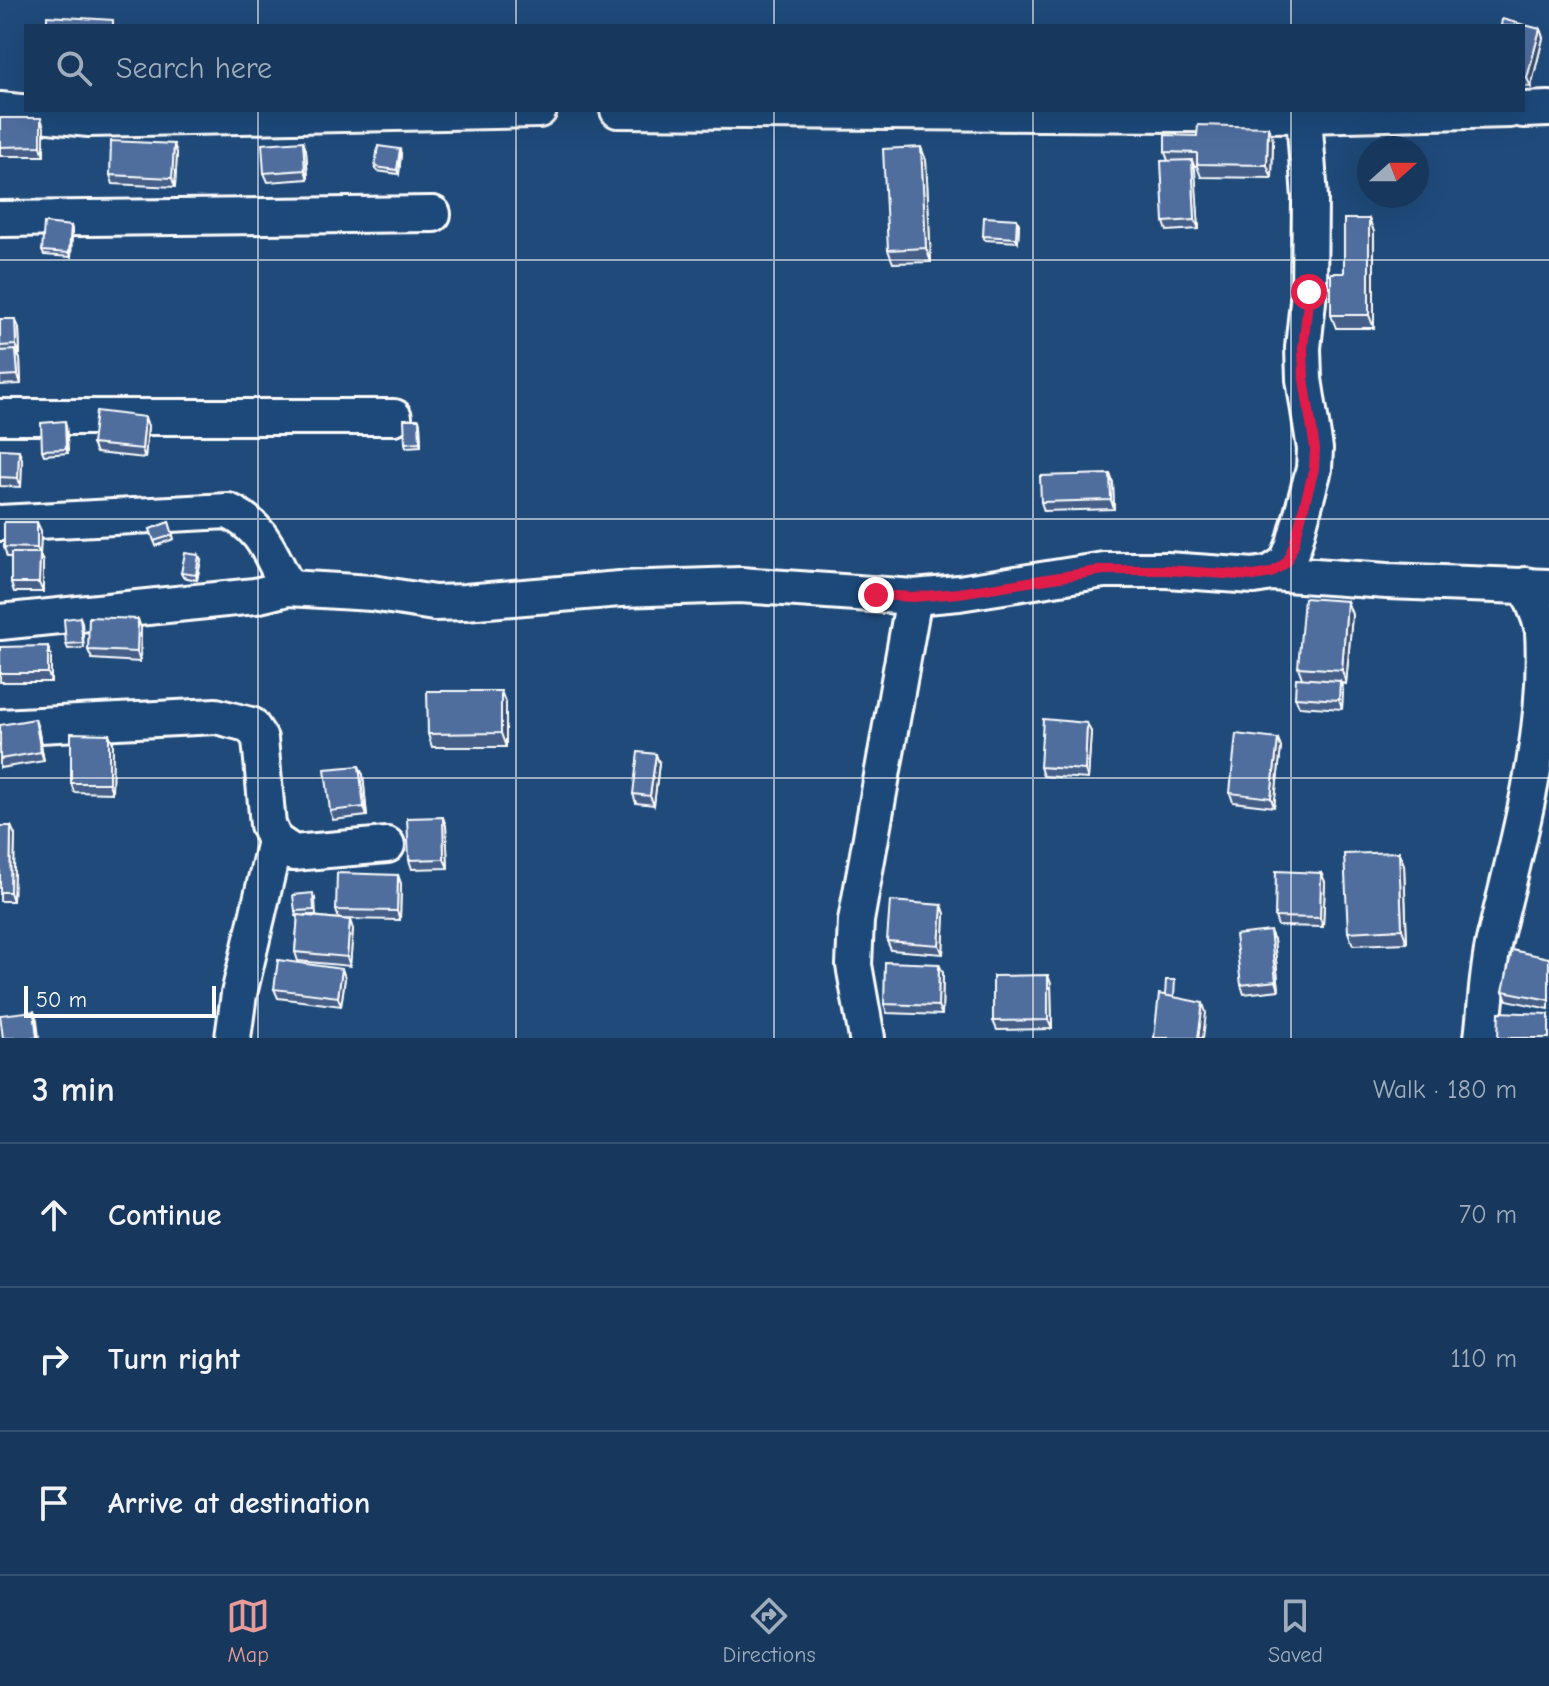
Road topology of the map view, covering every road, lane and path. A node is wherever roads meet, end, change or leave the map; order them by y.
1 (1, 107) edge
2 (1549, 109) edge
3 (24, 110) edge
4 (1525, 110) edge
5 (38, 112) edge
6 (439, 112) edge
7 (892, 112) edge
8 (1428, 112) edge
9 (1304, 115) junction
10 (433, 214) dead end
11 (0, 219) edge
12 (0, 417) edge
13 (394, 417) dead end
14 (0, 523) edge
15 (1271, 573) junction
16 (1538, 586) edge
17 (288, 588) junction
18 (914, 597) junction
19 (0, 622) edge
20 (0, 727) edge
21 (275, 841) junction
22 (387, 845) dead end
23 (233, 1038) edge
24 (867, 1038) edge
25 (1482, 1038) edge

1 - 3 street
2 - 4 street
5 - 6 street
7 - 9 street
8 - 9 street
9 - 15 street
10 - 11 street
12 - 13 street
14 - 17 street
15 - 16 street
15 - 18 street
16 - 25 street
17 - 18 street
17 - 19 street
18 - 24 street
20 - 21 street
21 - 22 street
21 - 23 street

